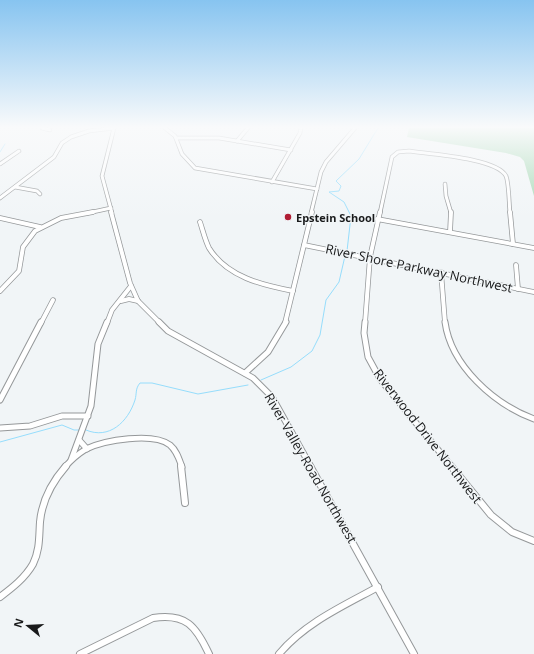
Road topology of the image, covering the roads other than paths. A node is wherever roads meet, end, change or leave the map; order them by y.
1 (52, 159) edge
2 (106, 159) edge
3 (186, 159) edge
4 (286, 159) edge
5 (329, 159) edge
6 (392, 159) edge
7 (461, 159) edge
8 (272, 182) junction
9 (445, 184) dead end
10 (15, 187) junction
11 (317, 189) junction
12 (40, 194) dead end
13 (0, 198) edge
14 (110, 208) junction
15 (0, 218) edge
16 (377, 219) junction
17 (200, 222) dead end
18 (40, 227) junction
19 (450, 232) junction
20 (513, 244) junction
21 (304, 245) junction
22 (534, 248) edge
23 (370, 257) junction
24 (516, 265) dead end
25 (441, 272) junction
26 (131, 286) junction
27 (518, 289) junction
28 (0, 291) edge
29 (293, 291) junction
30 (534, 292) edge
31 (53, 300) dead end
32 (119, 301) junction
33 (138, 301) junction
34 (245, 373) junction
35 (0, 400) edge
36 (88, 416) junction
37 (534, 419) edge
38 (0, 428) edge
39 (79, 440) junction
40 (86, 450) junction
41 (70, 461) junction
42 (186, 503) dead end
43 (534, 541) edge
44 (378, 587) junction
45 (0, 597) edge
46 (80, 654) edge
47 (209, 654) edge
48 (279, 654) edge
49 (414, 654) edge

1 - 10 street
2 - 14 street, River Valley Road Northwest
3 - 8 street
4 - 8 street
5 - 11 street
6 - 16 street, Riverwood Drive Northwest
7 - 20 street, Riverwood Drive Northwest
8 - 11 street
9 - 19 street
10 - 12 street
10 - 13 street
11 - 21 street
14 - 18 street
14 - 26 street, River Valley Road Northwest
15 - 18 street
16 - 19 street
16 - 23 street, Riverwood Drive Northwest
17 - 29 street
18 - 28 street
19 - 20 street
20 - 22 street
21 - 23 street, River Shore Parkway Northwest
21 - 29 street
23 - 25 street, River Shore Parkway Northwest
23 - 43 street, Riverwood Drive Northwest
24 - 27 street
25 - 27 street, River Shore Parkway Northwest
25 - 37 street
26 - 32 street
26 - 33 street, River Valley Road Northwest
27 - 30 street, River Shore Parkway Northwest
29 - 34 street
31 - 35 street
32 - 33 street
32 - 36 street
33 - 34 street, River Valley Road Northwest
34 - 44 street, River Valley Road Northwest
36 - 38 street
36 - 39 street
39 - 40 street
39 - 41 street
40 - 41 street
40 - 42 street
41 - 45 street
44 - 48 street
44 - 49 street, River Valley Road Northwest
46 - 47 street

